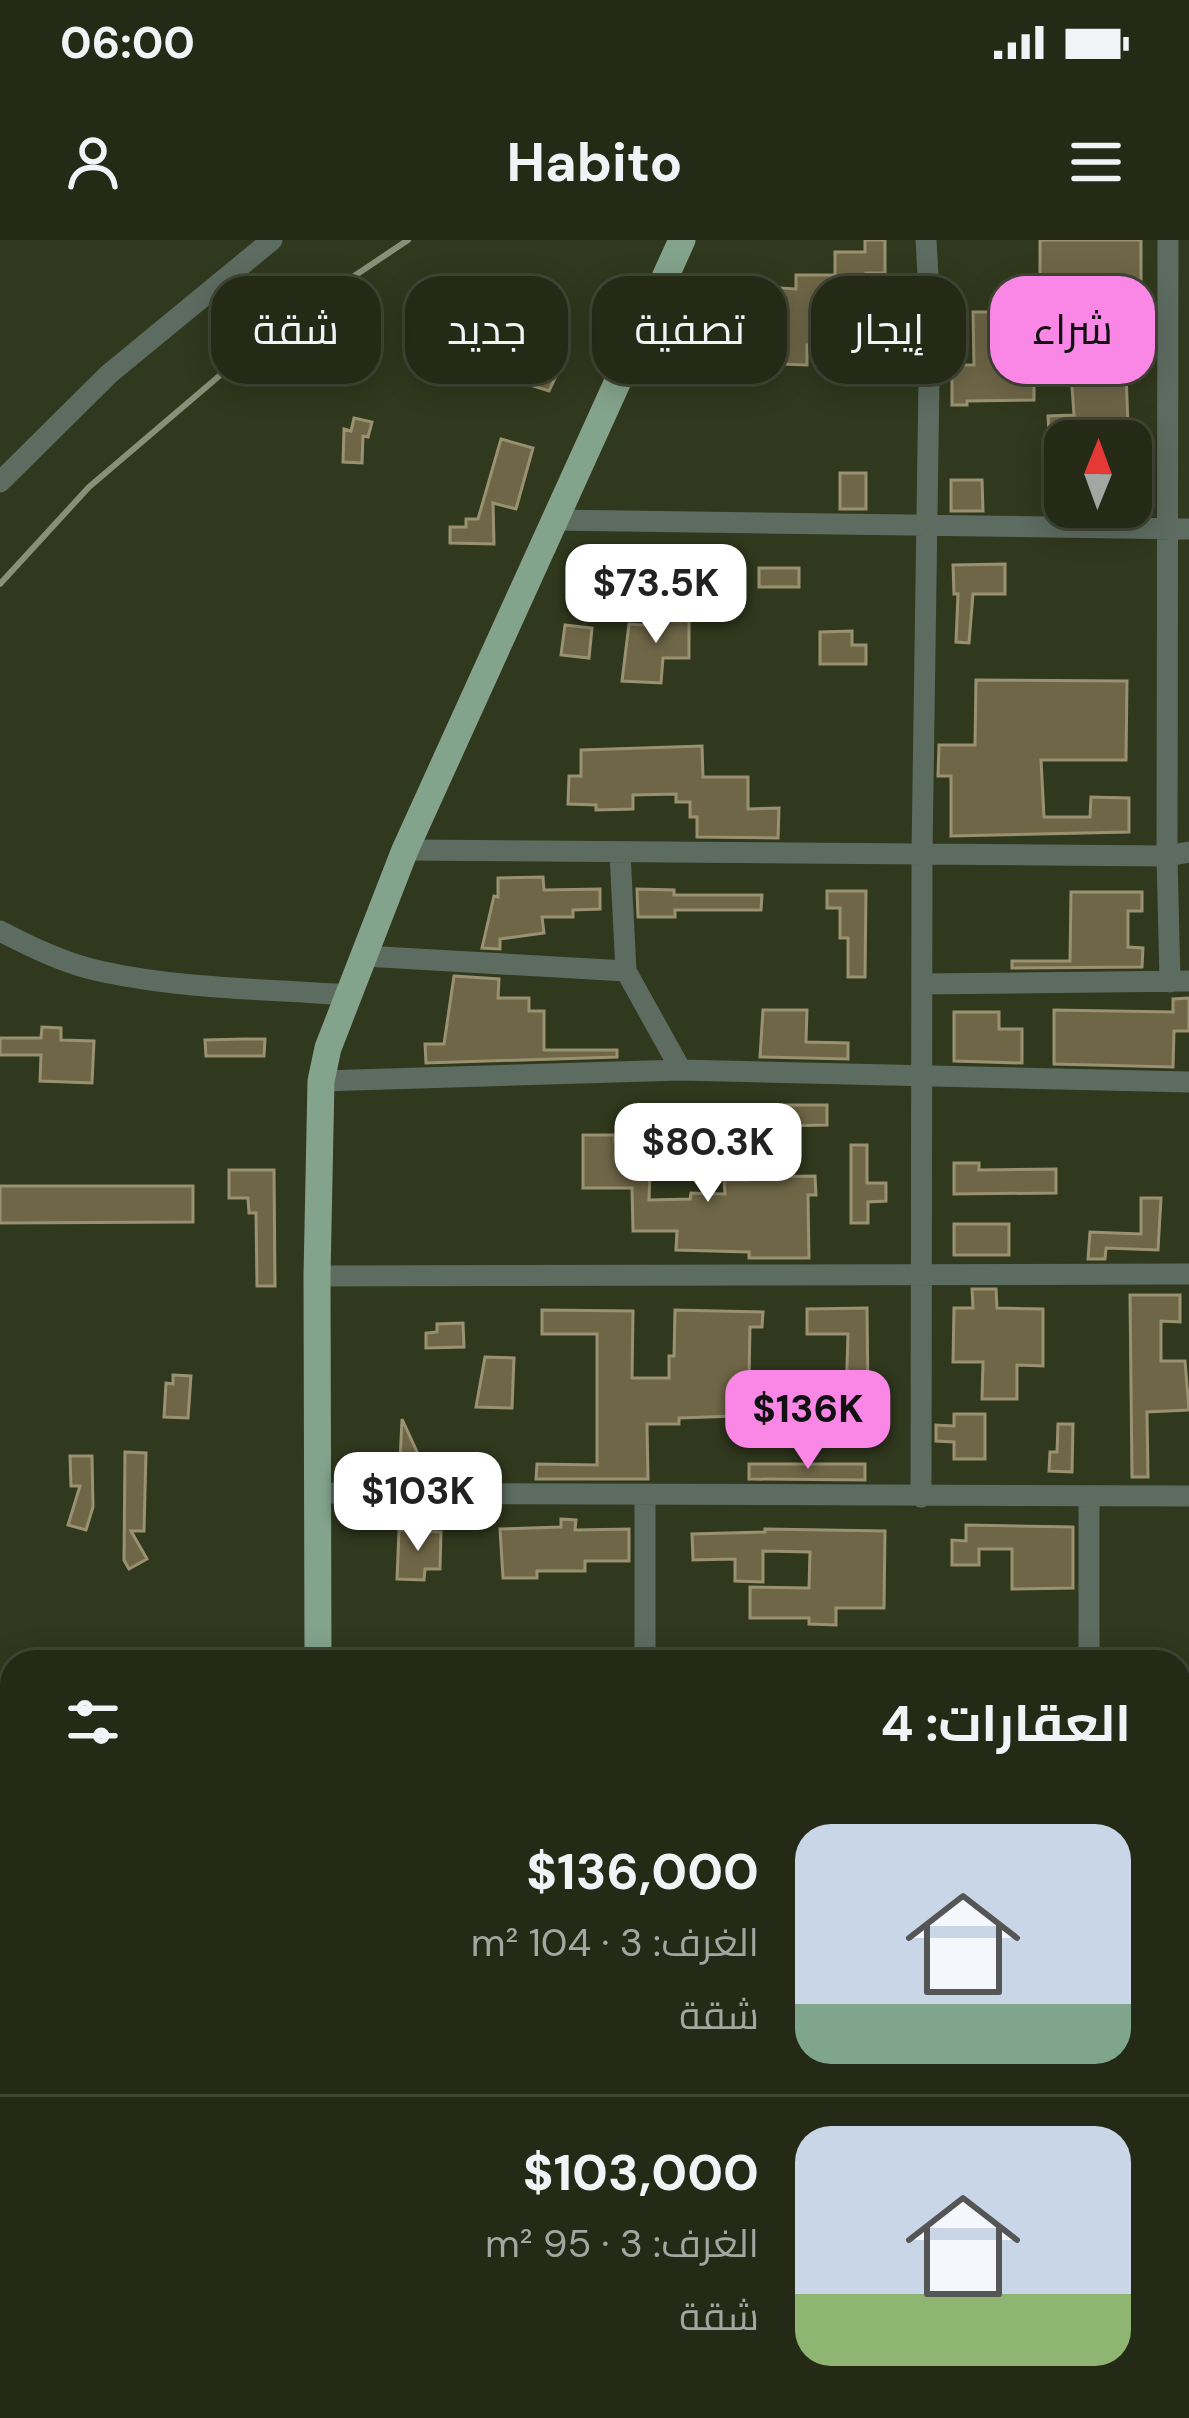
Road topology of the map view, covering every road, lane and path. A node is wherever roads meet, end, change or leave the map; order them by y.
1 (272, 240) edge
2 (682, 240) edge
3 (926, 240) edge
4 (1168, 240) edge
5 (0, 482) edge
6 (554, 520) junction
7 (927, 525) junction
8 (1178, 530) edge
9 (405, 850) junction
10 (620, 853) junction
11 (922, 853) junction
12 (1178, 854) edge
13 (0, 931) edge
14 (364, 956) junction
15 (626, 971) junction
16 (1180, 982) edge
17 (922, 985) junction
18 (347, 995) junction
19 (681, 1070) junction
20 (922, 1076) junction
21 (321, 1082) junction
22 (1189, 1082) edge
23 (1189, 1274) edge
24 (317, 1276) junction
25 (922, 1277) junction
26 (318, 1493) junction
27 (1089, 1496) junction
28 (1189, 1496) edge
29 (645, 1497) junction
30 (921, 1497) junction
31 (318, 1650) edge
32 (645, 1650) edge
33 (1090, 1650) edge

1 - 5 street
2 - 6 main road
3 - 7 street
4 - 8 street
6 - 7 street
6 - 9 main road
7 - 8 street
7 - 11 street
8 - 12 street
9 - 10 street
9 - 14 main road
10 - 11 street
10 - 15 street
11 - 12 street
11 - 17 street
12 - 16 street
13 - 18 street
14 - 15 street
14 - 18 main road
15 - 19 street
16 - 17 street
17 - 20 street
18 - 21 main road
19 - 20 street
19 - 21 street
20 - 22 street
20 - 25 street
21 - 24 main road
23 - 25 street
24 - 25 street
24 - 26 main road
25 - 30 street
26 - 29 street
26 - 31 main road
27 - 28 street
27 - 30 street
27 - 33 street
29 - 30 street
29 - 32 street

